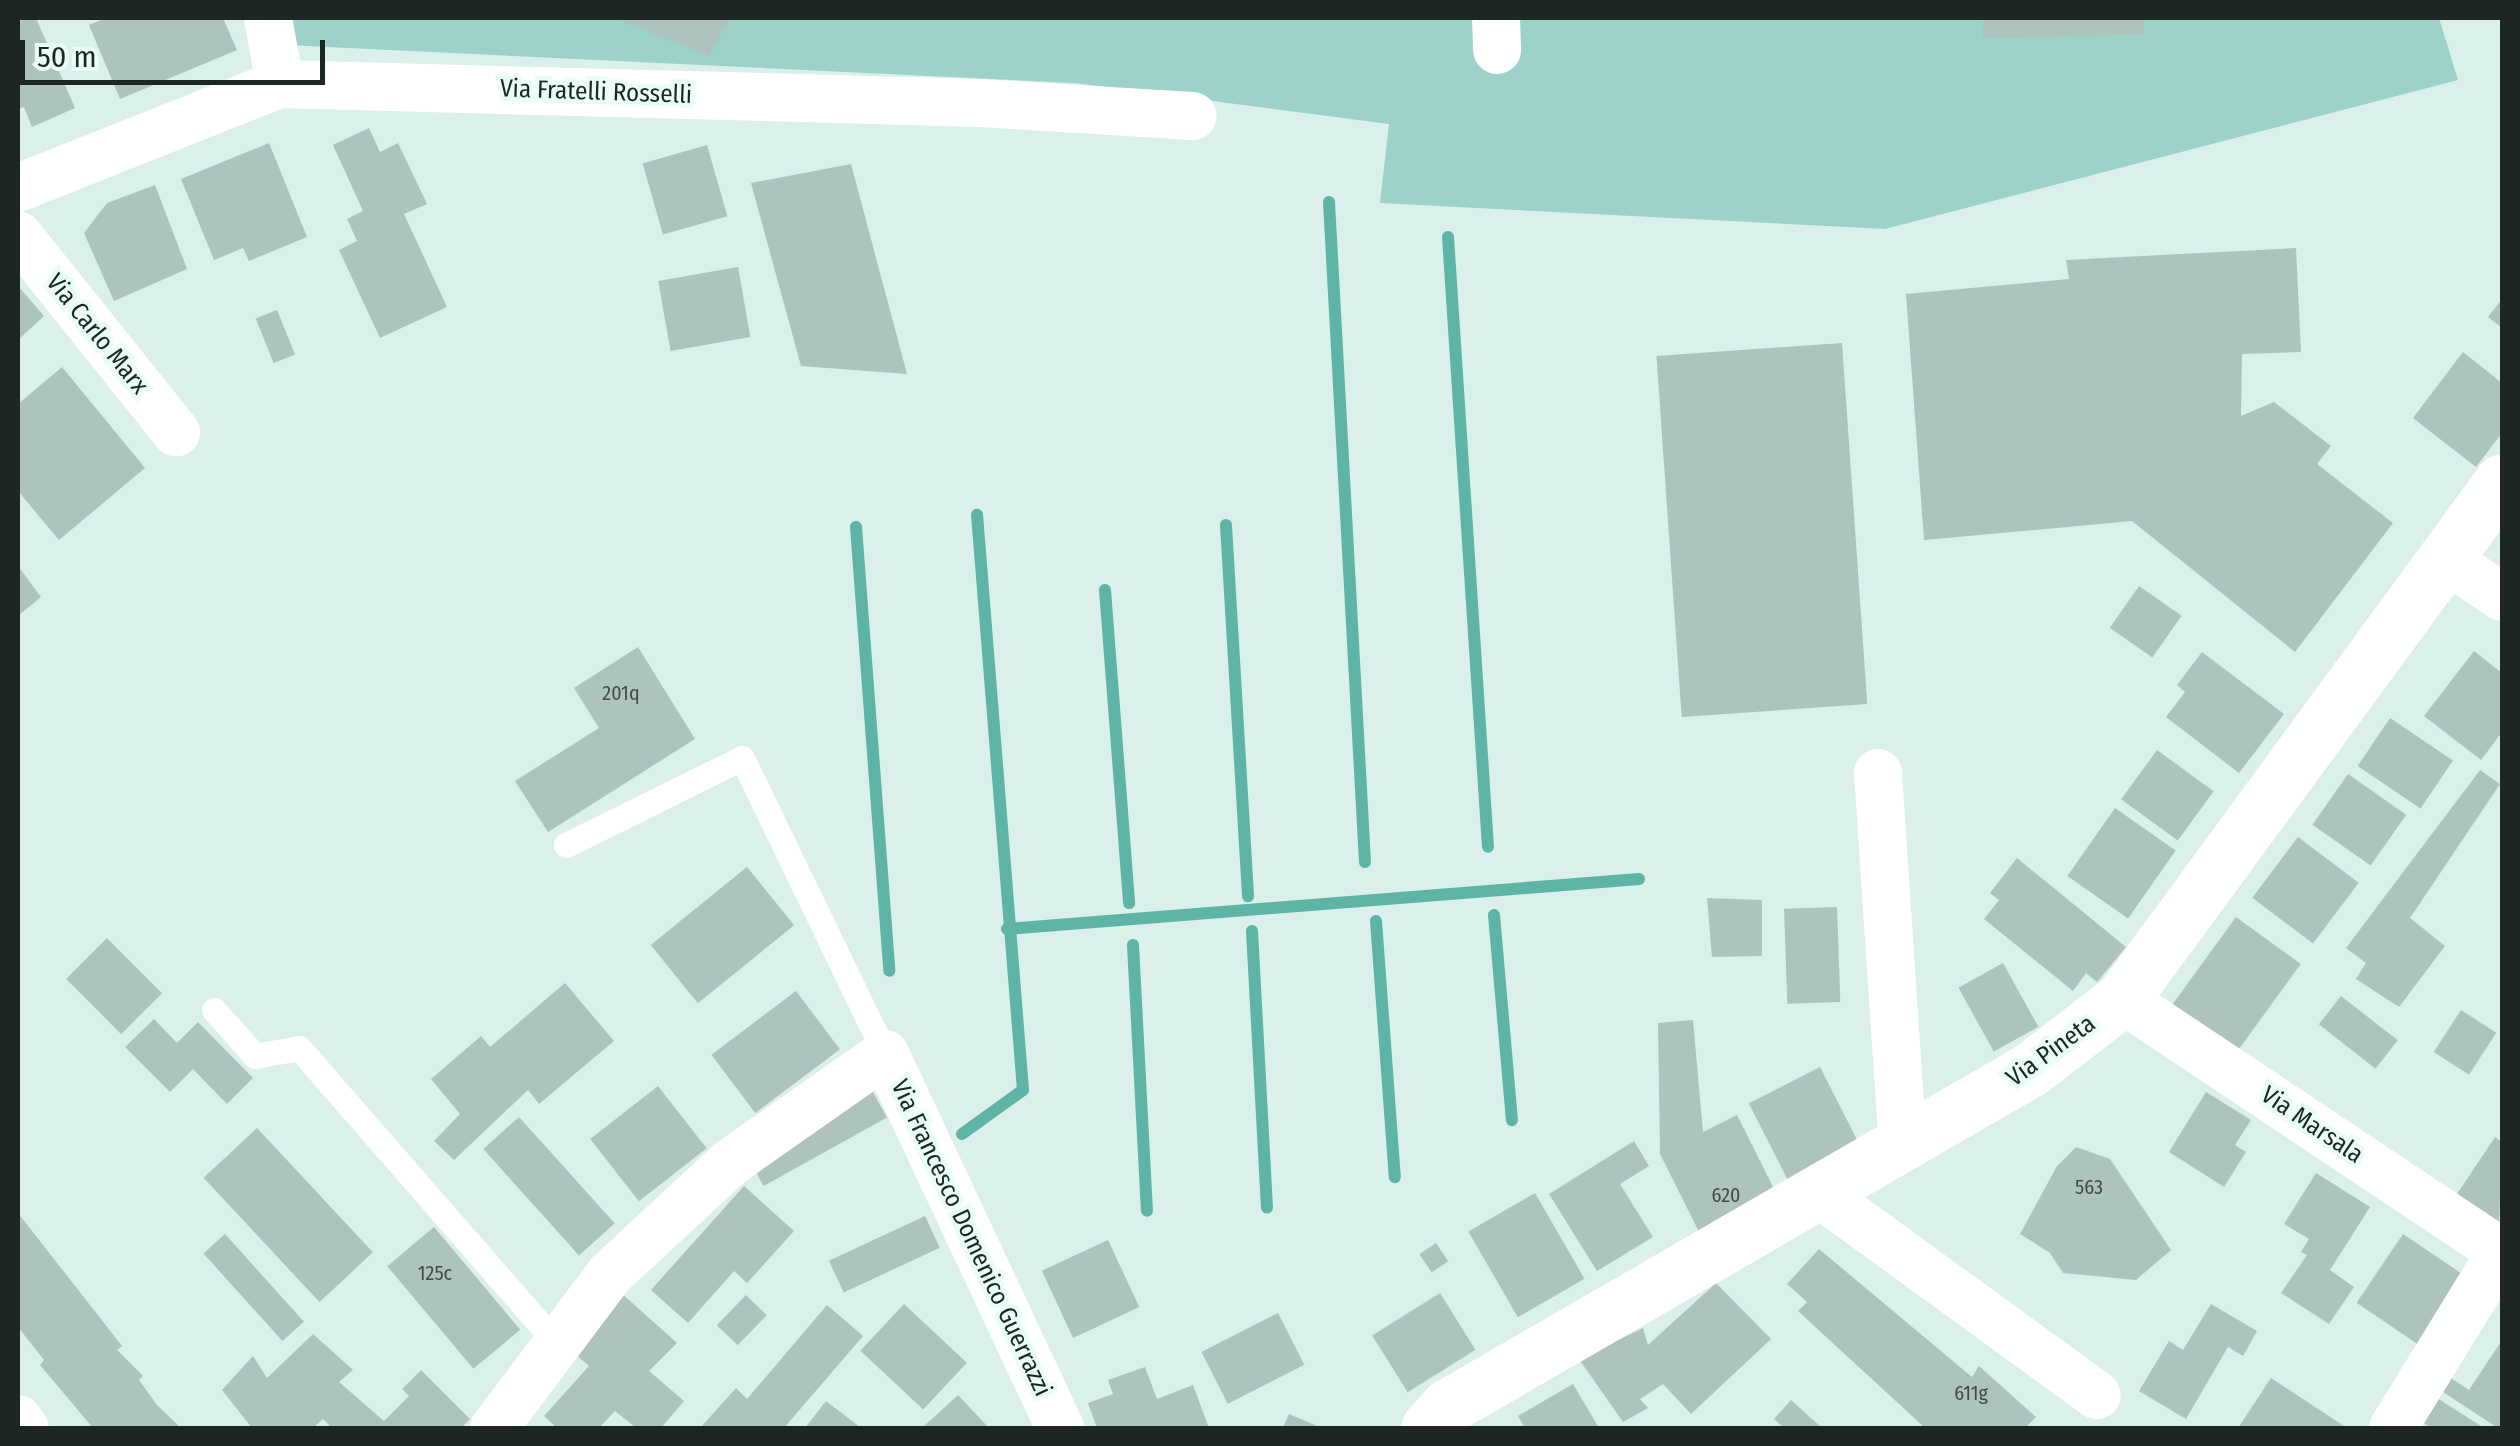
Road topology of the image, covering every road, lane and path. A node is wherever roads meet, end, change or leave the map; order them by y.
1 (268, 18) edge
2 (280, 84) junction
3 (1193, 116) dead end
4 (18, 188) edge
5 (18, 235) edge
6 (176, 432) dead end
7 (2502, 482) edge
8 (2444, 558) junction
9 (2502, 597) edge
10 (1878, 773) dead end
11 (566, 845) dead end
12 (2122, 999) junction
13 (214, 1010) dead end
14 (885, 1054) junction
15 (1902, 1145) junction
16 (1820, 1194) junction
17 (2502, 1251) edge
18 (557, 1344) junction
19 (2096, 1395) dead end
20 (18, 1419) edge
21 (506, 1424) edge
22 (25, 1428) edge
23 (1060, 1428) edge
24 (1428, 1428) edge
25 (2393, 1428) edge

1 - 2 street
2 - 3 street, Via Fratelli Rosselli
2 - 4 street, Via Fratelli Rosselli
5 - 6 street, Via Carlo Marx
7 - 8 street, Via Pineta
8 - 9 street
8 - 12 street, Via Pineta
10 - 15 street
11 - 14 lane
12 - 15 street, Via Pineta
12 - 17 street, Via Marsala
13 - 18 lane
14 - 18 street, Via Francesco Domenico Guerrazzi
14 - 23 street, Via Francesco Domenico Guerrazzi
15 - 16 street, Via Pineta
16 - 19 street
16 - 24 street, Via Pineta
17 - 25 street
18 - 21 street, Via Francesco Domenico Guerrazzi
20 - 22 street

